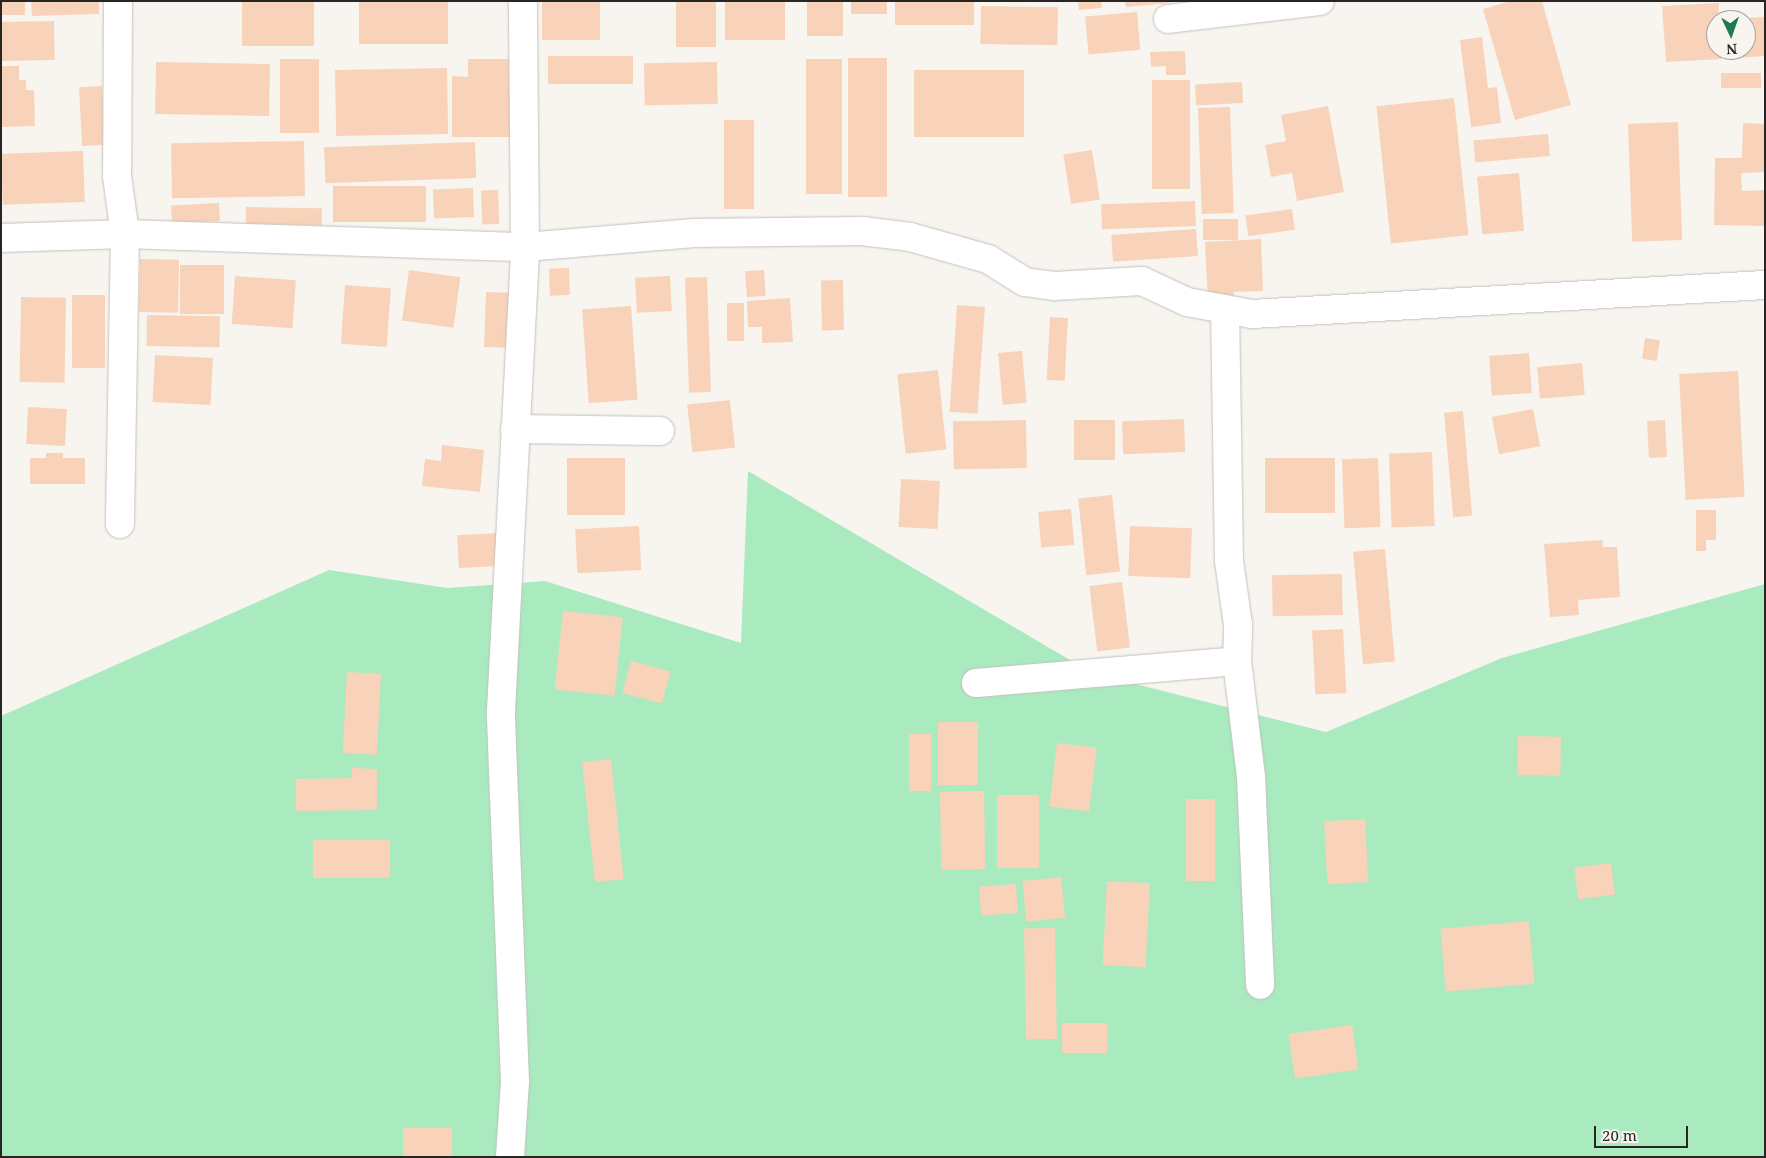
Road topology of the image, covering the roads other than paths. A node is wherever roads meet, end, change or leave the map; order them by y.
1 (118, 1) edge
2 (523, 1) edge
3 (1320, 1) edge
4 (1168, 19) dead end
5 (125, 234) junction
6 (1, 238) edge
7 (525, 247) junction
8 (1765, 284) edge
9 (1225, 309) junction
10 (516, 429) junction
11 (660, 432) dead end
12 (120, 524) dead end
13 (1237, 661) junction
14 (976, 683) dead end
15 (1260, 985) dead end
16 (510, 1157) edge

1 - 5 street
2 - 7 street
3 - 4 street
5 - 6 street
5 - 7 street
5 - 12 street
7 - 9 street
7 - 10 street
8 - 9 street
9 - 13 street
10 - 11 street
10 - 16 street
13 - 14 street
13 - 15 street

